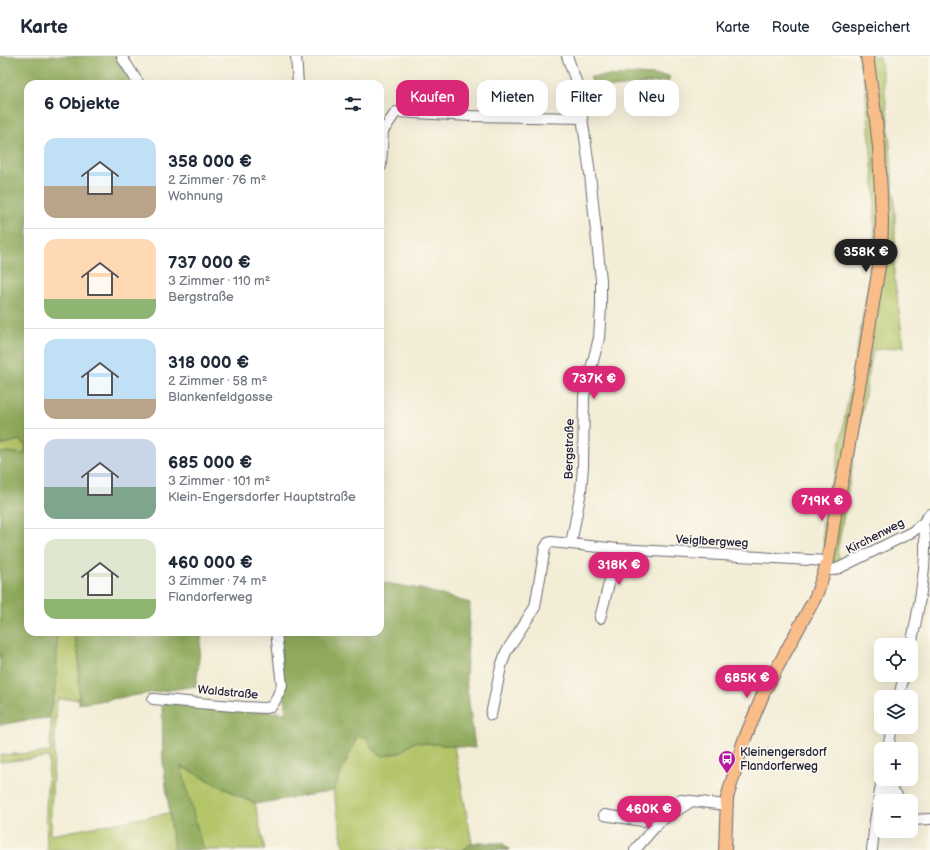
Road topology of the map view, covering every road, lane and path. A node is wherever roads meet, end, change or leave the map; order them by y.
1 (122, 56) edge
2 (296, 56) edge
3 (567, 56) edge
4 (867, 56) edge
5 (137, 80) edge
6 (298, 80) edge
7 (582, 118) junction
8 (384, 130) edge
9 (930, 514) edge
10 (924, 523) junction
11 (570, 544) junction
12 (618, 549) junction
13 (929, 551) edge
14 (827, 565) junction
15 (600, 618) dead end
16 (276, 636) edge
17 (913, 638) edge
18 (153, 699) dead end
19 (491, 715) dead end
20 (881, 786) edge
21 (884, 786) edge
22 (896, 794) edge
23 (692, 801) junction
24 (726, 805) junction
25 (604, 815) dead end
26 (930, 819) edge
27 (918, 820) edge
28 (635, 850) edge
29 (725, 850) edge
30 (872, 850) edge

1 - 5 street
2 - 6 street
3 - 7 street, Bergstraße
4 - 14 main road
7 - 8 street
7 - 11 street, Bergstraße
9 - 10 street, Kirchenweg
10 - 13 street
10 - 14 street, Kirchenweg
11 - 12 street, Veiglbergweg
11 - 19 street
12 - 14 street, Veiglbergweg
12 - 15 street
13 - 17 street
14 - 24 main road
16 - 18 street, Waldstraße
20 - 30 street
21 - 22 street
23 - 24 street
23 - 25 street
23 - 28 street
24 - 29 main road
26 - 27 street

